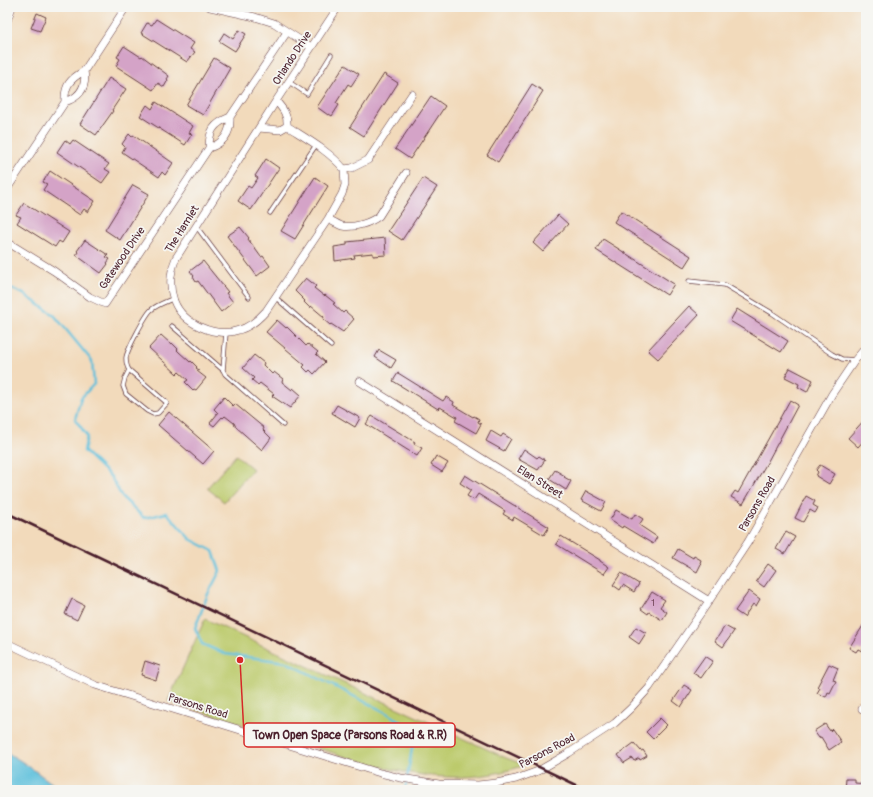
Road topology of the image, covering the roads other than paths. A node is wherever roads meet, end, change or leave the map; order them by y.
1 (12, 7) edge
2 (126, 7) edge
3 (210, 7) edge
4 (338, 7) edge
5 (7, 21) edge
6 (287, 32) junction
7 (311, 48) junction
8 (331, 55) dead end
9 (84, 71) junction
10 (289, 82) junction
11 (412, 94) dead end
12 (276, 101) junction
13 (65, 102) junction
14 (230, 117) junction
15 (287, 126) junction
16 (259, 128) junction
17 (316, 145) junction
18 (209, 148) junction
19 (344, 169) junction
20 (406, 173) dead end
21 (7, 189) edge
22 (270, 213) dead end
23 (328, 219) junction
24 (196, 226) junction
25 (7, 242) edge
26 (689, 281) dead end
27 (249, 297) dead end
28 (174, 298) junction
29 (275, 298) junction
30 (172, 326) dead end
31 (226, 333) junction
32 (331, 346) dead end
33 (866, 347) edge
34 (855, 360) junction
35 (129, 370) junction
36 (223, 370) junction
37 (359, 381) dead end
38 (283, 424) dead end
39 (709, 601) junction
40 (7, 643) edge

1 - 5 street
2 - 9 street
3 - 6 street
4 - 7 street, Orlando Drive
6 - 7 street
6 - 14 street, Gatewood Drive
7 - 10 street, Orlando Drive
8 - 10 lane
9 - 13 street
9 - 13 street
10 - 12 street, Orlando Drive
11 - 19 street
12 - 15 street
12 - 16 street, The Hamlet
13 - 21 street
14 - 18 street, Gatewood Drive
14 - 18 street, Gatewood Drive
15 - 16 street
15 - 17 street
16 - 24 street, The Hamlet
17 - 19 street
17 - 22 lane
18 - 25 street, Gatewood Drive
19 - 23 street, The Hamlet
20 - 23 street
23 - 29 street, The Hamlet
24 - 27 lane
24 - 28 street, The Hamlet
26 - 34 lane
28 - 31 street, The Hamlet
28 - 35 lane
29 - 31 street, The Hamlet
29 - 32 lane
30 - 36 lane
31 - 36 lane
33 - 34 street, Parsons Road
34 - 39 street, Parsons Road
35 - 35 lane
36 - 38 lane
37 - 39 street, Elan Street
39 - 40 street, Parsons Road

